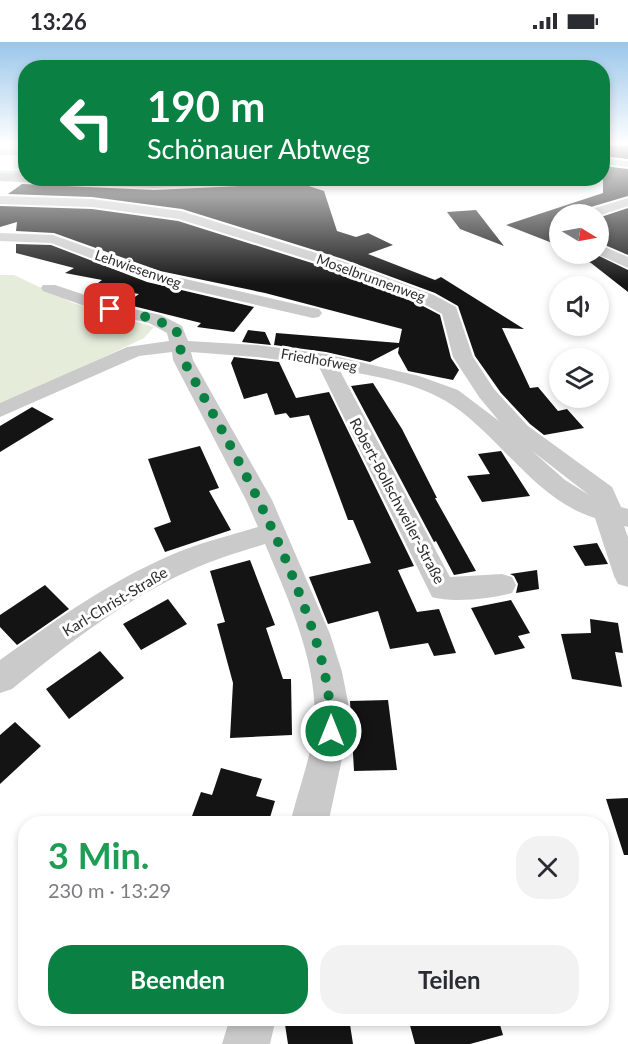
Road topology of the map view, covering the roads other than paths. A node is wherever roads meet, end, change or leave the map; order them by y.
1 (0, 200) edge
2 (628, 202) edge
3 (110, 204) junction
4 (609, 208) edge
5 (60, 216) dead end
6 (30, 224) dead end
7 (0, 232) edge
8 (0, 237) edge
9 (609, 254) edge
10 (628, 263) edge
11 (49, 288) dead end
12 (312, 313) dead end
13 (180, 346) junction
14 (326, 360) junction
15 (0, 411) edge
16 (617, 516) edge
17 (273, 532) junction
18 (628, 576) edge
19 (502, 585) dead end
20 (0, 679) edge
21 (311, 816) edge
22 (252, 1026) edge
23 (246, 1044) edge

1 - 3 street, Moselbrunnenweg
2 - 4 street
3 - 5 street
3 - 16 street, Moselbrunnenweg
6 - 7 street
8 - 12 street, Lehwiesenweg
9 - 10 street
11 - 13 street
13 - 14 street, Friedhofweg
13 - 15 street, Friedhofweg
13 - 17 street
14 - 16 street, Friedhofweg
14 - 19 street, Robert-Bollschweiler-Straße
16 - 18 street, Moselbrunnenweg
17 - 20 street, Karl-Christ-Straße
17 - 21 street
22 - 23 street

